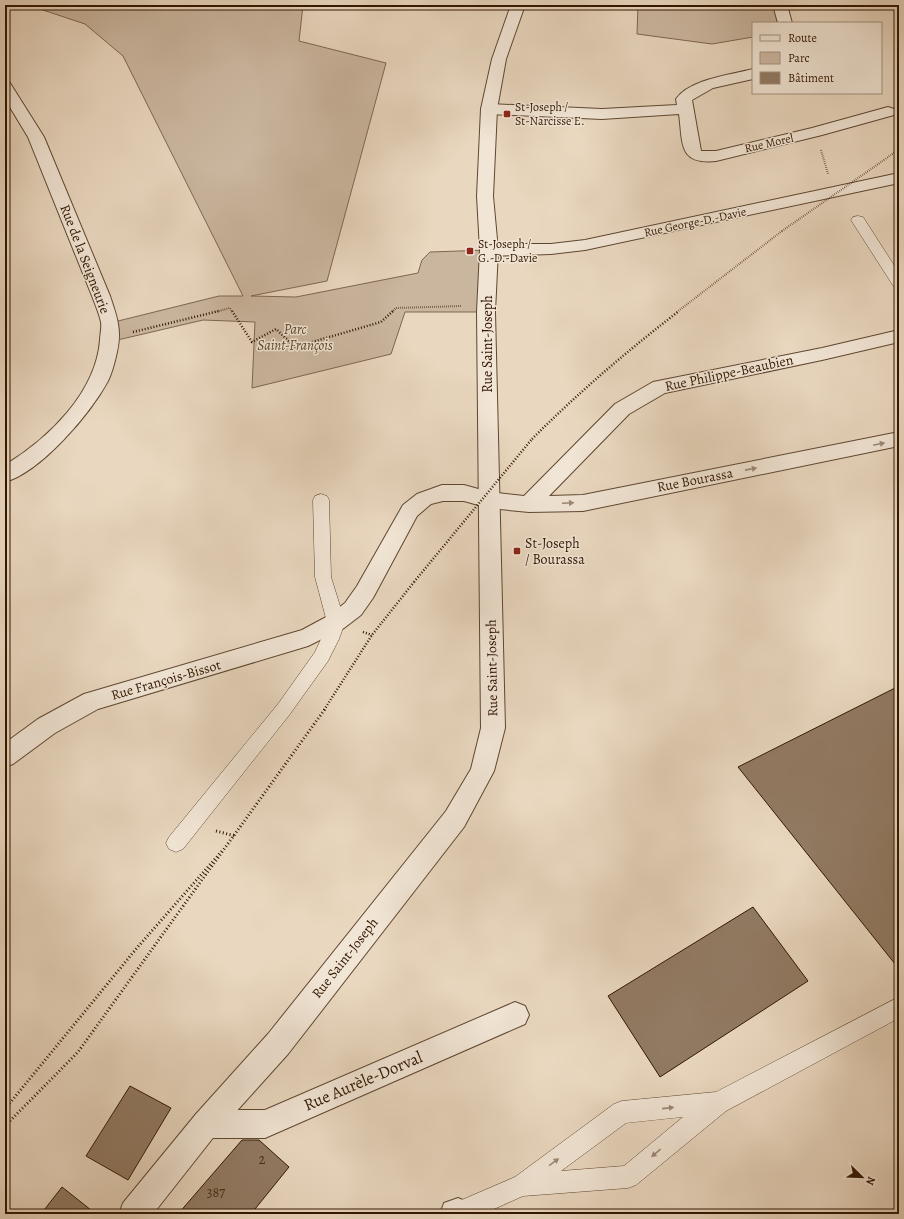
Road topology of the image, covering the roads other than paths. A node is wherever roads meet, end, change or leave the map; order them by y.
1 (518, 5) edge
2 (780, 5) edge
3 (785, 22) edge
4 (752, 74) edge
5 (5, 86) edge
6 (489, 109) junction
7 (686, 109) junction
8 (888, 112) dead end
9 (899, 178) edge
10 (858, 220) dead end
11 (488, 250) junction
12 (899, 284) edge
13 (899, 336) edge
14 (899, 439) edge
15 (5, 475) edge
16 (321, 500) dead end
17 (489, 500) junction
18 (529, 504) junction
19 (336, 622) junction
20 (5, 757) edge
21 (176, 844) dead end
22 (899, 1007) edge
23 (515, 1015) dead end
24 (718, 1103) junction
25 (206, 1124) junction
26 (522, 1185) junction
27 (134, 1214) edge
28 (457, 1214) edge

1 - 6 street, Rue Saint-Joseph
2 - 3 street
4 - 7 street
5 - 15 street, Rue de la Seigneurie
6 - 7 street
6 - 11 street, Rue Saint-Joseph
7 - 8 street, Rue Morel
9 - 11 street, Rue George-D.-Davie
10 - 12 lane
11 - 17 street, Rue Saint-Joseph
13 - 18 street, Rue Philippe-Beaubien
18 -> 14 street, Rue Bourassa
16 - 19 lane
17 - 18 street, Rue Bourassa
17 - 19 street, Rue François-Bissot
17 - 25 street, Rue Saint-Joseph
19 - 20 street, Rue François-Bissot
19 - 21 lane
22 - 24 lane
23 - 25 street, Rue Aurèle-Dorval
26 -> 24 lane
24 -> 26 lane
25 - 27 street, Rue Saint-Joseph
26 - 28 lane

